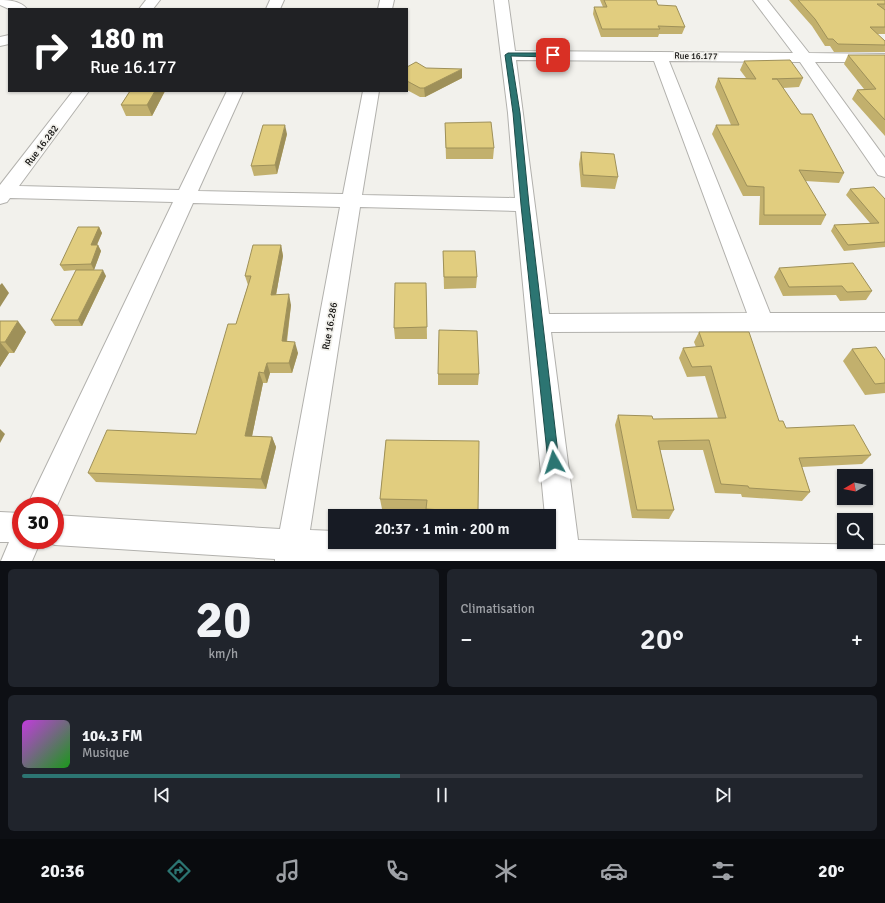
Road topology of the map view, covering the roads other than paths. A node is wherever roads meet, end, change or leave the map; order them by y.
1 (0, 0) edge
2 (153, 0) edge
3 (502, 0) edge
4 (760, 0) edge
5 (18, 8) edge
6 (147, 8) edge
7 (508, 55) junction
8 (660, 56) junction
9 (805, 58) junction
10 (885, 58) edge
11 (80, 92) edge
12 (234, 92) edge
13 (370, 92) edge
14 (885, 171) edge
15 (2, 195) edge
16 (185, 197) junction
17 (351, 201) junction
18 (525, 205) junction
19 (762, 322) junction
20 (885, 322) edge
21 (538, 323) junction
22 (46, 497) edge
23 (0, 527) edge
24 (12, 528) edge
25 (64, 531) edge
26 (22, 549) edge
27 (292, 553) edge
28 (564, 558) edge
29 (876, 560) edge
30 (16, 561) edge

1 - 5 street
2 - 6 street
3 - 7 street
4 - 9 street
7 - 8 street, Rue 16.177
7 - 18 street
8 - 9 street, Rue 16.177
8 - 19 street
9 - 10 street, Rue 16.177
9 - 14 street
11 - 15 street, Rue 16.282
12 - 16 street
13 - 17 street, Rue 16.286
15 - 16 street
16 - 17 street
16 - 22 street
17 - 18 street
17 - 27 street, Rue 16.286
18 - 21 street
19 - 20 street
19 - 21 street
21 - 28 street
23 - 24 street
25 - 27 street
26 - 30 street
27 - 28 street
28 - 29 street

